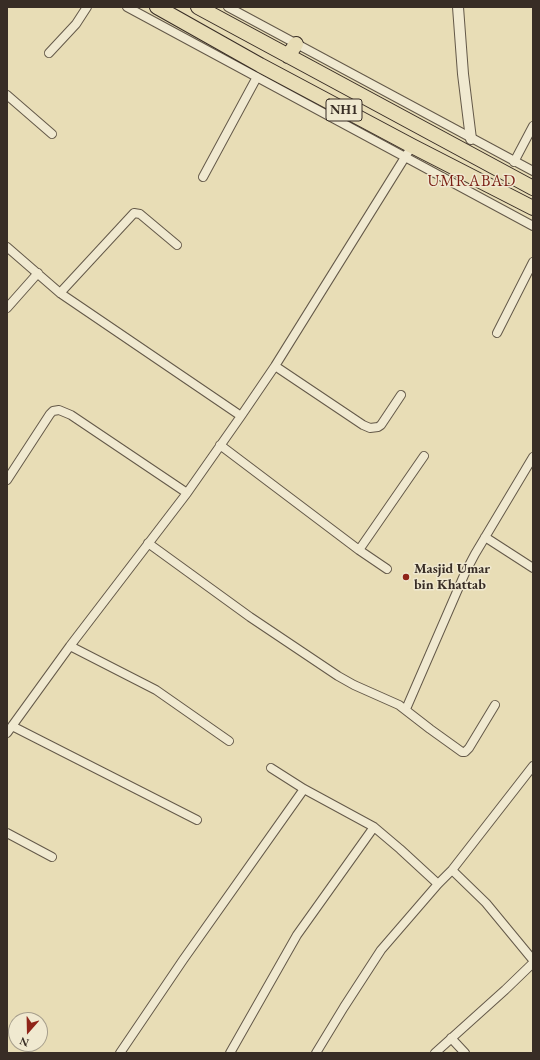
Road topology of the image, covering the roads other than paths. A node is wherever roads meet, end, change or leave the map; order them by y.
1 (87, 7) edge
2 (127, 7) edge
3 (158, 7) edge
4 (198, 7) edge
5 (228, 7) edge
6 (458, 7) edge
7 (296, 44) junction
8 (49, 53) dead end
9 (288, 56) junction
10 (256, 77) junction
11 (7, 95) edge
12 (533, 126) edge
13 (52, 134) dead end
14 (471, 139) junction
15 (408, 152) junction
16 (514, 162) junction
17 (533, 171) edge
18 (203, 177) dead end
19 (533, 188) edge
20 (533, 208) edge
21 (533, 226) edge
22 (177, 245) dead end
23 (7, 247) edge
24 (533, 262) edge
25 (38, 274) junction
26 (60, 293) junction
27 (7, 308) edge
28 (497, 333) dead end
29 (275, 366) junction
30 (401, 395) dead end
31 (241, 416) junction
32 (220, 445) junction
33 (424, 456) dead end
34 (533, 457) edge
35 (7, 480) edge
36 (187, 493) junction
37 (485, 537) junction
38 (148, 543) junction
39 (359, 550) junction
40 (533, 568) edge
41 (387, 569) dead end
42 (70, 646) junction
43 (495, 705) dead end
44 (406, 709) junction
45 (12, 726) junction
46 (7, 733) edge
47 (229, 741) dead end
48 (533, 766) edge
49 (271, 768) dead end
50 (304, 789) junction
51 (197, 820) dead end
52 (374, 827) junction
53 (7, 833) edge
54 (52, 857) dead end
55 (452, 870) junction
56 (438, 884) junction
57 (533, 962) edge
58 (451, 1038) junction
59 (120, 1053) edge
60 (230, 1053) edge
61 (316, 1053) edge
62 (435, 1053) edge
63 (465, 1053) edge

1 - 8 street
2 - 10 street
3 - 15 highway, NH1
4 - 9 highway, NH1
5 - 7 street
6 - 14 street
7 - 9 highway
7 - 14 street
9 - 19 highway, NH1
10 - 15 street
10 - 18 street
11 - 13 street
12 - 16 street
14 - 16 street
15 - 20 highway, NH1
15 - 21 street
15 - 29 street
16 - 17 street
22 - 26 street
23 - 25 street
24 - 28 street
25 - 26 street
25 - 27 street
26 - 31 street
29 - 30 street
29 - 31 street
31 - 32 street
32 - 36 street
32 - 39 street
33 - 39 street
34 - 37 street
35 - 36 street
36 - 38 street
37 - 40 street
37 - 44 street
38 - 42 street
38 - 44 street
39 - 41 street
42 - 45 street
42 - 47 street
43 - 44 street
45 - 46 street
45 - 51 street
48 - 55 street
49 - 50 street
50 - 52 street
50 - 59 street
52 - 56 street
52 - 60 street
53 - 54 street
55 - 56 street
55 - 57 street
56 - 61 street
57 - 58 street
58 - 62 street
58 - 63 street

